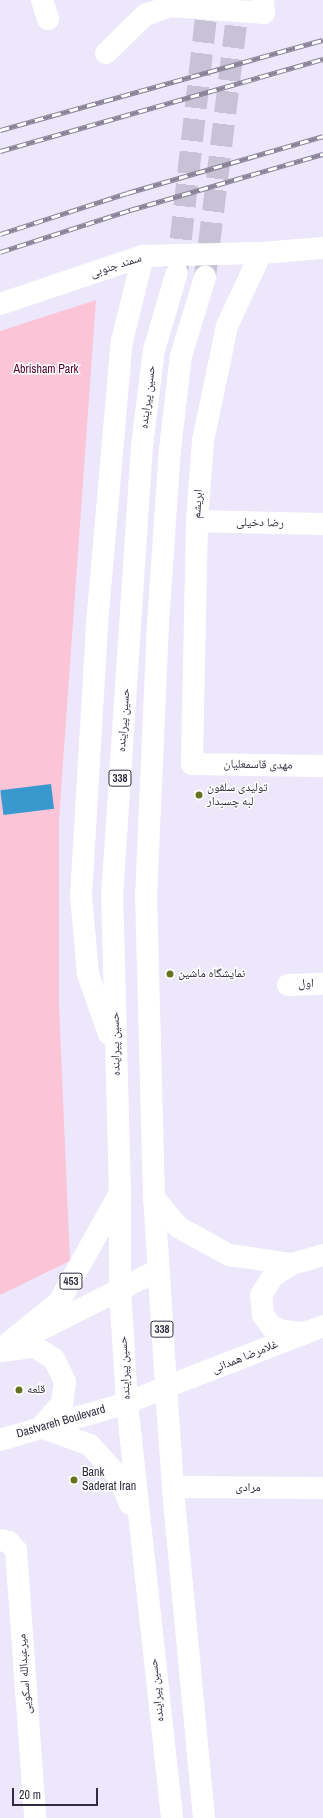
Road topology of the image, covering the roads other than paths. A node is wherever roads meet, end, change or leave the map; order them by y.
1 (171, 3) edge
2 (264, 6) edge
3 (106, 53) dead end
4 (323, 248) edge
5 (261, 253) junction
6 (143, 256) junction
7 (177, 272) tunnel mouth
8 (205, 277) tunnel mouth
9 (0, 304) edge
10 (197, 521) junction
11 (323, 524) edge
12 (192, 764) joint
13 (323, 766) edge
14 (323, 984) edge
15 (288, 985) dead end
16 (116, 1052) junction
17 (120, 1194) junction
18 (154, 1198) junction
19 (323, 1254) edge
20 (292, 1264) junction
21 (158, 1270) junction
22 (120, 1288) junction
23 (314, 1329) edge
24 (0, 1351) edge
25 (166, 1387) junction
26 (127, 1403) junction
27 (41, 1427) junction
28 (0, 1440) edge
29 (173, 1487) junction
30 (323, 1488) edge
31 (140, 1529) junction
32 (0, 1540) edge
33 (35, 1818) edge
34 (172, 1818) edge
35 (204, 1818) edge

1 - 2 main road
1 - 3 main road
4 - 5 main road, سمند جنوبی
5 - 6 main road, سمند جنوبی
5 - 10 main road, ابریشم
6 - 9 main road, سمند جنوبی
6 - 16 main road
7 - 16 main road, حسین پیراینده / 338
8 - 18 main road, 338
10 - 11 main road, رضا دخیلی
10 - 12 main road, ابریشم
12 - 13 main road, مهدی قاسمعلیان
14 - 15 main road, اول
16 - 17 main road, حسین پیراینده / 338
17 - 22 main road, حسین پیراینده / 338
17 - 24 main road, 453
18 - 20 main road
18 - 21 main road, 338
19 - 20 main road
20 - 23 main road
21 - 22 main road
21 - 25 main road, 338
22 - 24 main road
22 - 26 main road, حسین پیراینده / 338
23 - 25 main road, غلامرضا همدانی
24 - 27 main road
25 - 26 main road, Dastvareh Boulevard
25 - 29 main road, 338
26 - 27 main road, Dastvareh Boulevard
26 - 31 main road, حسین پیراینده / 338
27 - 28 main road, Dastvareh Boulevard
27 - 31 main road
29 - 30 main road, مرادی
29 - 35 main road, 338
31 - 34 main road, حسین پیراینده / 338
32 - 33 main road, میرعبدالله اسکویی

